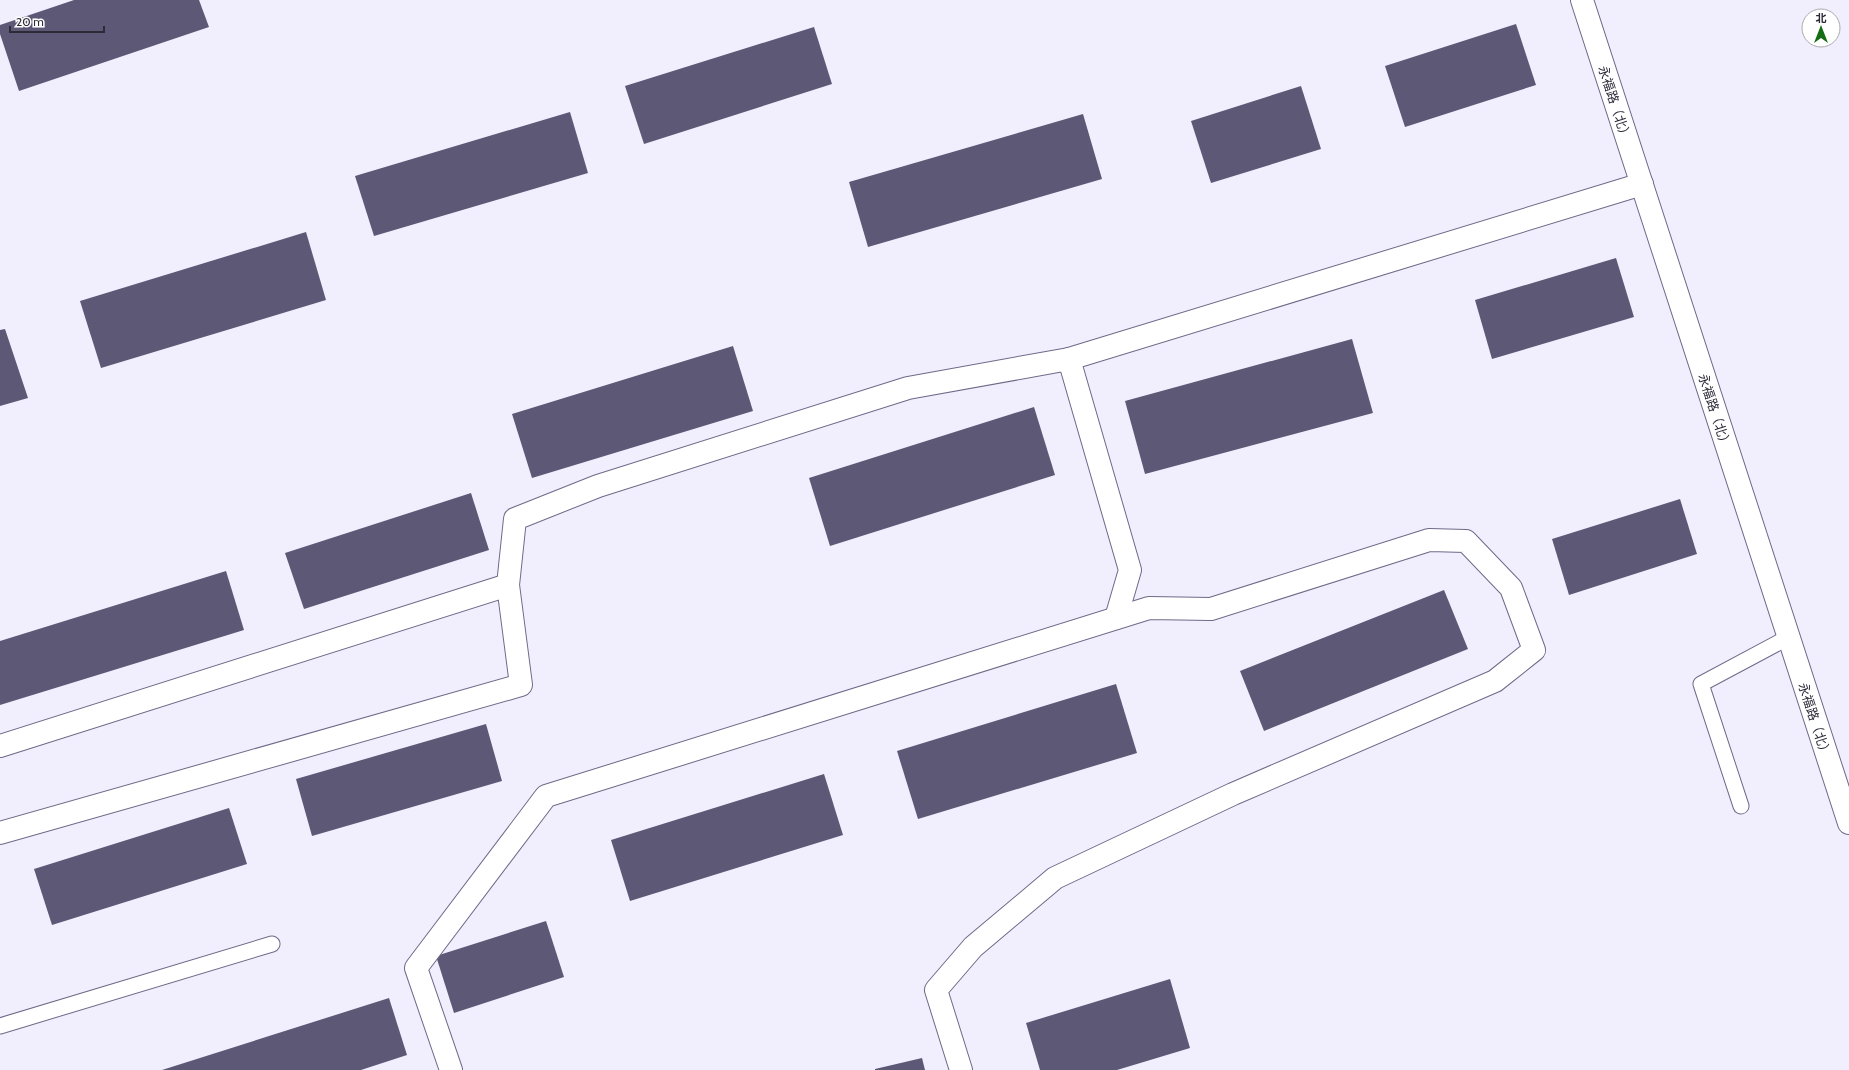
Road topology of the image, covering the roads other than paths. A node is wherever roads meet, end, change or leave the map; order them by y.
1 (1582, 0) edge
2 (1642, 184) junction
3 (1069, 359) junction
4 (508, 585) junction
5 (1116, 618) junction
6 (1789, 637) junction
7 (0, 746) edge
8 (1741, 806) dead end
9 (1849, 823) edge
10 (0, 833) edge
11 (272, 944) dead end
12 (0, 1026) edge
13 (451, 1070) edge
14 (961, 1070) edge

1 - 2 street, 永福路（北）
2 - 3 street
2 - 6 street, 永福路（北）
3 - 4 street
3 - 5 street
4 - 7 street
4 - 10 street
5 - 13 street
5 - 14 street
6 - 8 lane
6 - 9 street, 永福路（北）
11 - 12 lane

